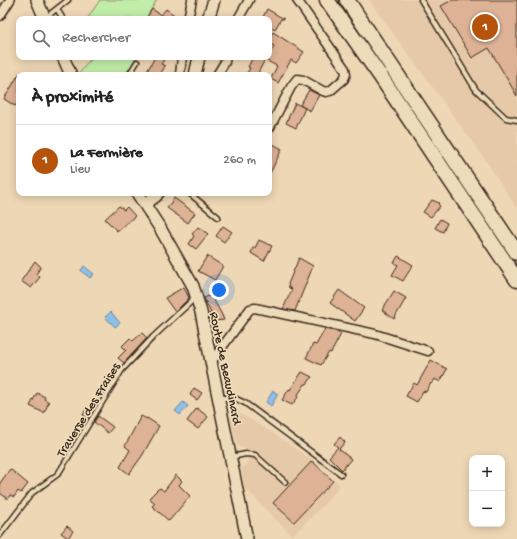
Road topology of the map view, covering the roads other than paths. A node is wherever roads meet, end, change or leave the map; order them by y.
1 (10, 0) edge
2 (37, 0) edge
3 (68, 0) edge
4 (192, 0) edge
5 (214, 0) edge
6 (249, 0) edge
7 (297, 0) edge
8 (327, 0) edge
9 (347, 0) edge
10 (421, 0) edge
11 (57, 9) junction
12 (0, 16) edge
13 (44, 16) edge
14 (49, 16) edge
15 (61, 16) edge
16 (189, 16) edge
17 (209, 16) edge
18 (240, 16) edge
19 (182, 60) edge
20 (198, 60) edge
21 (225, 60) edge
22 (66, 61) edge
23 (137, 62) dead end
24 (70, 72) edge
25 (131, 72) edge
26 (180, 72) edge
27 (196, 72) edge
28 (219, 72) edge
29 (517, 120) edge
30 (272, 123) edge
31 (139, 196) edge
32 (156, 196) edge
33 (193, 196) edge
34 (145, 204) junction
35 (218, 217) dead end
36 (517, 253) edge
37 (517, 280) edge
38 (196, 297) junction
39 (428, 351) dead end
40 (212, 361) junction
41 (219, 398) junction
42 (231, 457) junction
43 (341, 474) dead end
44 (285, 482) dead end
45 (0, 535) edge
46 (248, 539) edge

1 - 12 street
2 - 13 street
3 - 11 lane
4 - 16 street
5 - 17 street
6 - 18 street
7 - 30 street
8 - 37 highway
9 - 36 highway
10 - 29 lane
11 - 14 lane
11 - 15 lane
19 - 26 street
20 - 27 street
21 - 28 street
22 - 24 street
23 - 25 lane
31 - 34 street, Route de Beaudinard
32 - 34 street
33 - 35 lane
34 - 38 street, Route de Beaudinard
38 - 40 street, Route de Beaudinard
38 - 45 lane, Traverse des Fraises
39 - 40 street
40 - 41 street, Route de Beaudinard
41 - 42 street, Route de Beaudinard
41 - 43 lane
42 - 44 lane
42 - 46 street, Route de Beaudinard

